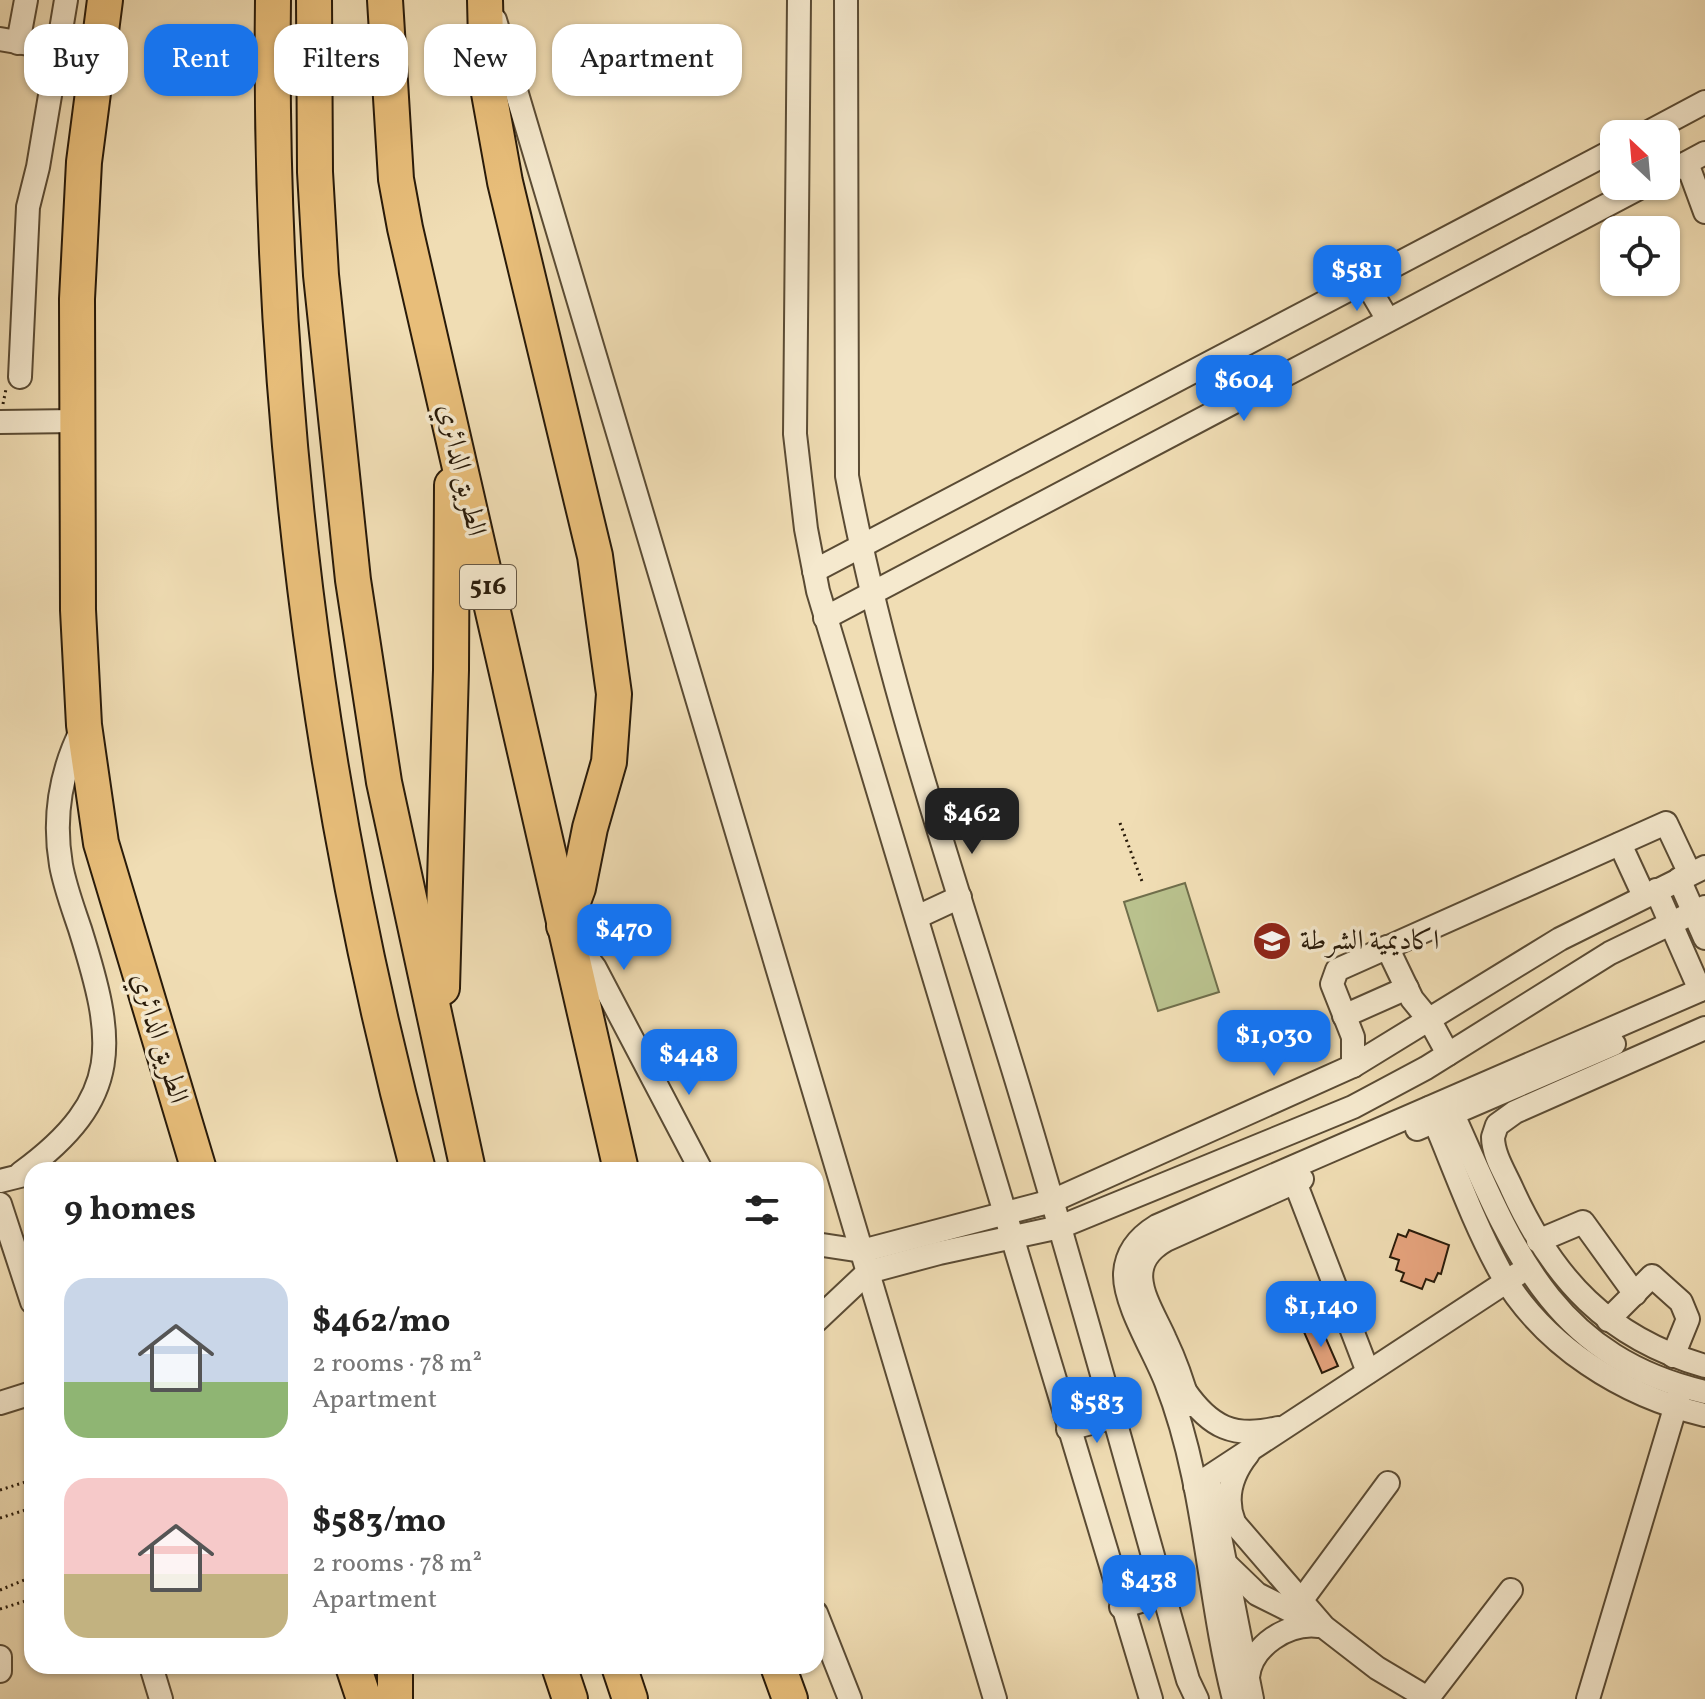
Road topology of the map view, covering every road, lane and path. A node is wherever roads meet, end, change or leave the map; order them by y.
1 (26, 0) edge
2 (66, 0) edge
3 (105, 0) edge
4 (273, 0) edge
5 (314, 0) edge
6 (385, 0) edge
7 (487, 0) edge
8 (799, 0) edge
9 (846, 0) edge
10 (62, 24) edge
11 (9, 41) edge
12 (49, 96) edge
13 (1705, 102) edge
14 (1671, 120) edge
15 (1600, 157) edge
16 (1696, 158) edge
17 (1616, 200) edge
18 (1705, 212) edge
19 (1365, 281) junction
20 (1388, 320) junction
21 (20, 377) dead end
22 (75, 421) junction
23 (0, 422) edge
24 (455, 438) junction
25 (860, 548) junction
26 (814, 571) junction
27 (871, 595) junction
28 (825, 618) junction
29 (84, 725) junction
30 (1120, 823) dead end
31 (1620, 844) junction
32 (1691, 874) edge
33 (1143, 884) dead end
34 (1650, 893) junction
35 (960, 897) junction
36 (1699, 909) edge
37 (917, 917) junction
38 (1670, 923) junction
39 (564, 928) junction
40 (1705, 938) edge
41 (1387, 947) junction
42 (1407, 988) junction
43 (1700, 1007) edge
44 (1344, 1016) junction
45 (1430, 1021) junction
46 (1448, 1054) junction
47 (444, 1064) junction
48 (1353, 1066) junction
49 (1440, 1110) junction
50 (36, 1162) edge
51 (197, 1162) edge
52 (416, 1162) edge
53 (466, 1162) edge
54 (619, 1162) edge
55 (697, 1162) edge
56 (1292, 1175) junction
57 (1052, 1201) junction
58 (0, 1204) edge
59 (1005, 1212) junction
60 (1060, 1227) junction
61 (1012, 1236) junction
62 (1538, 1241) junction
63 (824, 1247) edge
64 (865, 1262) junction
65 (1516, 1275) junction
66 (24, 1278) edge
67 (1635, 1294) junction
68 (824, 1311) edge
69 (1608, 1320) junction
70 (1673, 1356) junction
71 (1705, 1366) edge
72 (1368, 1372) junction
73 (1185, 1391) junction
74 (1705, 1392) edge
75 (24, 1396) edge
76 (1679, 1396) junction
77 (0, 1403) edge
78 (1705, 1415) edge
79 (1114, 1417) junction
80 (1285, 1427) junction
81 (1068, 1429) junction
82 (1253, 1448) junction
83 (24, 1482) edge
84 (1388, 1483) dead end
85 (1205, 1487) junction
86 (0, 1490) edge
87 (24, 1510) edge
88 (0, 1518) edge
89 (1236, 1527) junction
90 (1227, 1565) junction
91 (24, 1580) edge
92 (0, 1590) edge
93 (1511, 1590) dead end
94 (1164, 1594) junction
95 (1301, 1601) junction
96 (24, 1602) edge
97 (1121, 1607) junction
98 (0, 1609) edge
99 (1324, 1627) junction
100 (824, 1633) edge
101 (0, 1657) edge
102 (0, 1671) edge
103 (153, 1674) edge
104 (356, 1674) edge
105 (395, 1674) edge
106 (562, 1674) edge
107 (622, 1674) edge
108 (781, 1674) edge
109 (1244, 1694) edge
110 (161, 1699) edge
111 (364, 1699) edge
112 (395, 1699) edge
113 (570, 1699) edge
114 (630, 1699) edge
115 (790, 1699) edge
116 (850, 1699) edge
117 (995, 1699) edge
118 (1151, 1699) edge
119 (1197, 1699) edge
120 (1428, 1699) edge
121 (1588, 1699) edge

1 - 11 street
2 - 10 street
3 - 22 highway, الطريق الدائري
4 - 52 highway
5 - 47 highway, 516
6 - 24 highway, الطريق الدائري / 516
7 - 39 highway
7 - 64 street
8 - 26 street
9 - 25 street
12 - 21 street
13 - 14 street
15 - 19 street
16 - 18 street
17 - 20 street
19 - 20 street
19 - 25 street
20 - 27 street
22 - 23 street
22 - 29 highway, الطريق الدائري
24 - 39 highway, الطريق الدائري / 516
24 - 47 highway, 516
25 - 26 street
25 - 27 street
26 - 28 street
27 - 28 street
27 - 35 street
28 - 37 street
29 - 50 street
29 - 51 highway, الطريق الدائري
30 - 33 path
31 - 32 street
31 - 34 street
31 - 41 street
32 - 34 street
32 - 36 street
34 - 38 street
34 - 45 street
35 - 37 street
35 - 57 street
36 - 38 street
36 - 40 street
37 - 59 street
38 - 43 street
38 - 46 street
39 - 54 highway, الطريق الدائري / 516
39 - 55 street
41 - 42 street
41 - 44 street
42 - 44 street
42 - 45 street
43 - 49 street
43 - 62 street
44 - 48 street
45 - 46 street
45 - 48 street
46 - 60 street
47 - 53 highway, 516
48 - 57 street
49 - 56 street
49 - 65 street
56 - 72 street
56 - 73 street
56 - 85 street
57 - 59 street
57 - 60 street
58 - 66 street
59 - 61 street
59 - 64 street
60 - 61 street
60 - 79 street
61 - 64 street
61 - 81 street
62 - 67 street
62 - 69 street
63 - 64 street
64 - 68 street
64 - 117 street
65 - 72 street
65 - 76 street
67 - 69 street
67 - 70 street
69 - 70 street
70 - 71 street
72 - 80 street
73 - 80 street
73 - 85 street
74 - 76 street
75 - 77 street
76 - 78 street
76 - 121 street
79 - 81 street
79 - 94 street
80 - 82 street
81 - 97 street
82 - 85 street
82 - 89 street
83 - 86 path
84 - 95 street
85 - 89 street
85 - 90 street
85 - 109 street
87 - 88 path
89 - 95 street
90 - 99 street
90 - 109 street
91 - 92 path
93 - 120 street
94 - 97 street
94 - 119 street
95 - 99 street
96 - 98 path
97 - 118 street
99 - 109 street
99 - 120 street
100 - 116 street
101 - 102 street
103 - 110 street
104 - 111 highway
105 - 112 highway
106 - 113 highway
107 - 114 highway
108 - 115 highway

